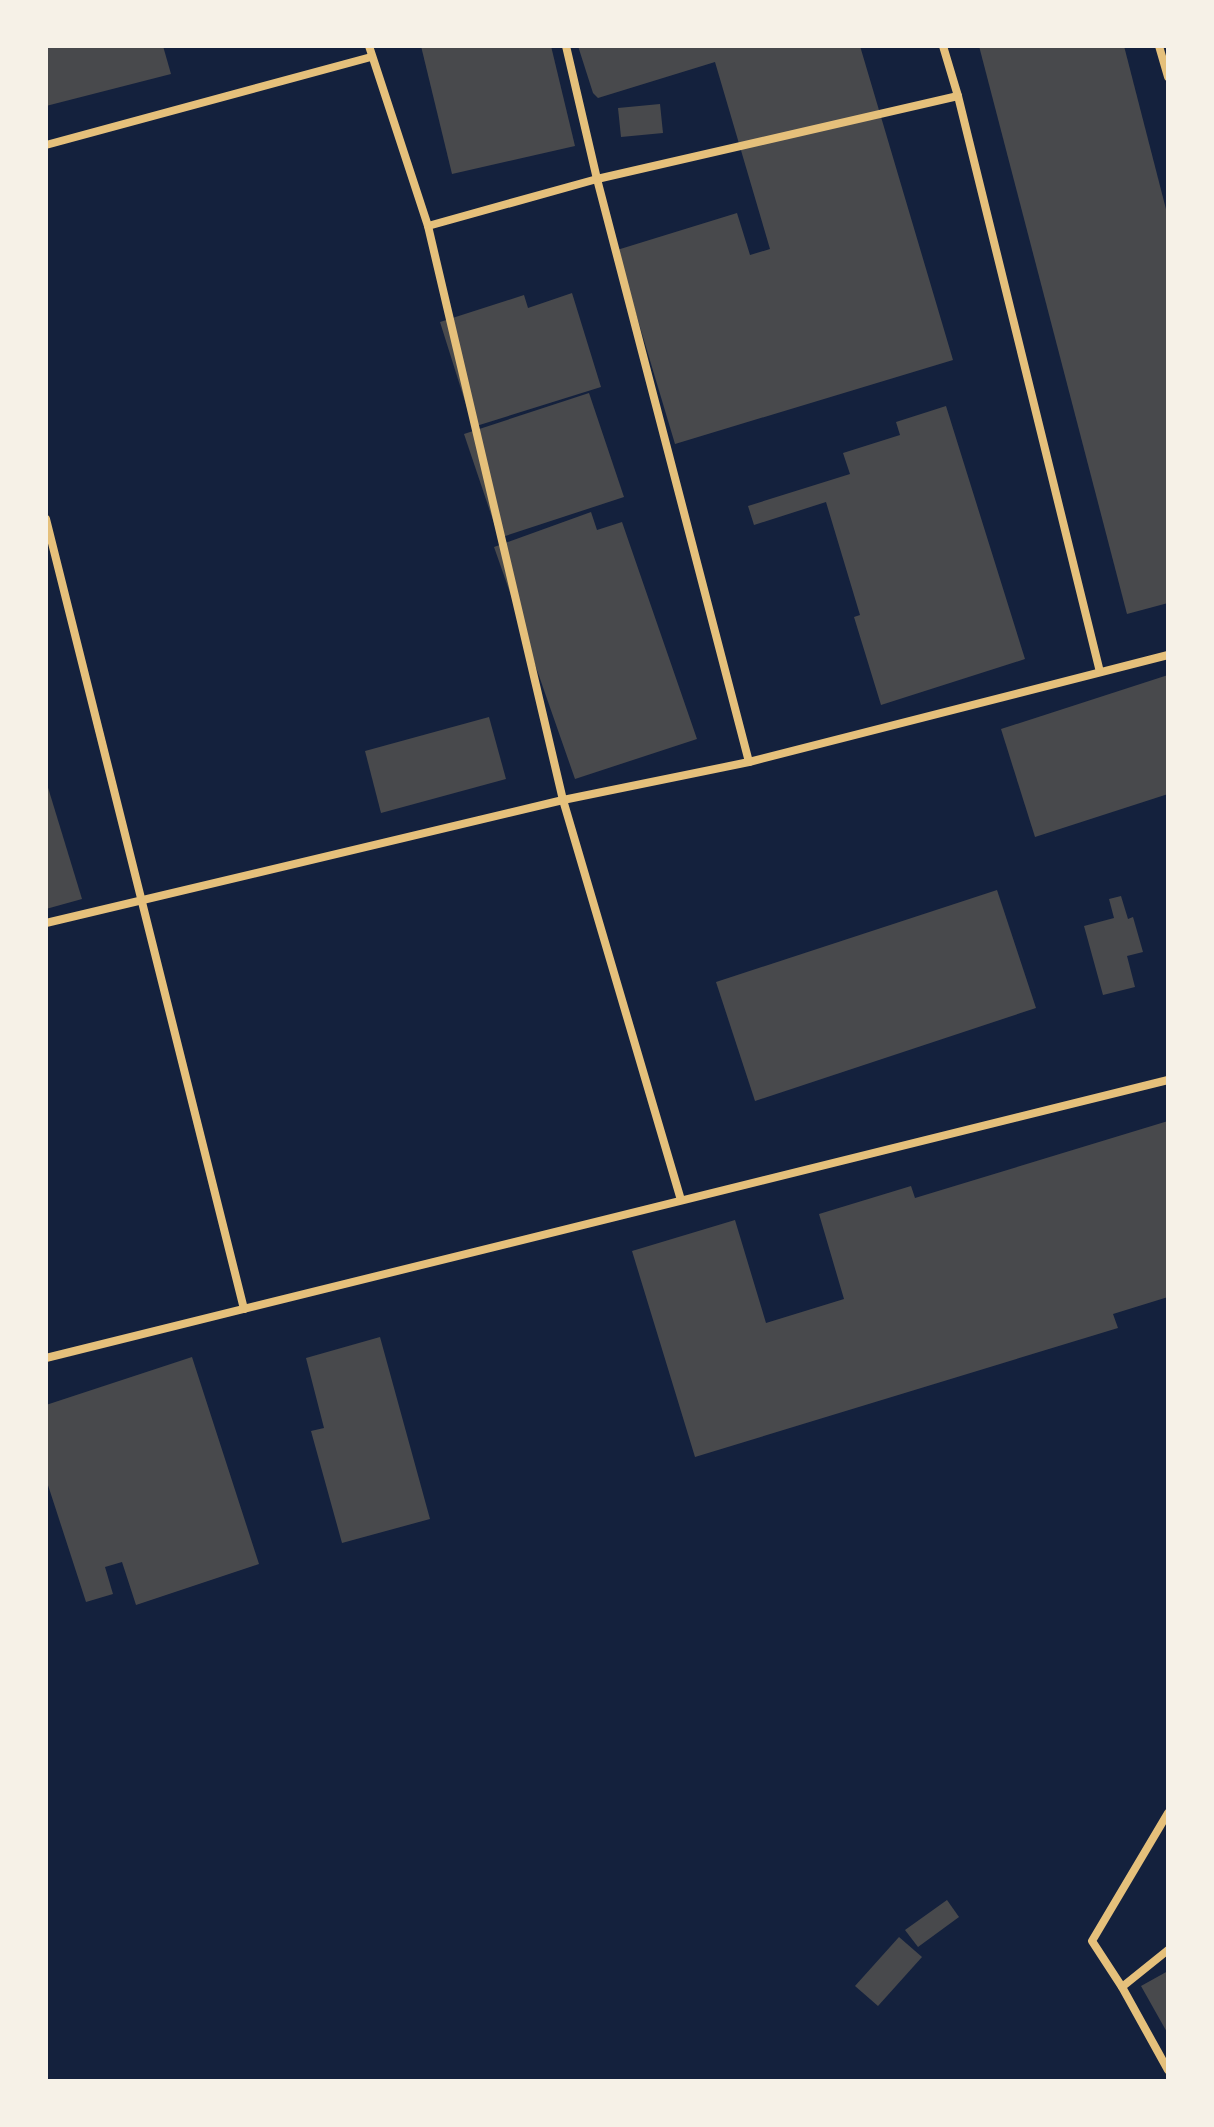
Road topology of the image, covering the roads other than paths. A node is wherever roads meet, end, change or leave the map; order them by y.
1 (369, 46) edge
2 (566, 46) edge
3 (943, 46) edge
4 (1159, 46) edge
5 (371, 57) junction
6 (1168, 77) edge
7 (958, 96) junction
8 (46, 145) edge
9 (597, 179) junction
10 (428, 226) junction
11 (46, 519) edge
12 (1168, 655) edge
13 (1100, 672) junction
14 (749, 762) junction
15 (563, 800) junction
16 (140, 901) junction
17 (46, 923) edge
18 (1168, 1080) edge
19 (681, 1200) junction
20 (244, 1309) junction
21 (46, 1358) edge
22 (1168, 1813) edge
23 (1168, 1950) edge
24 (1122, 1987) junction
25 (1168, 2070) edge

1 - 5 street
2 - 9 street
3 - 7 street
4 - 6 street
5 - 8 street
5 - 10 street
7 - 9 street
7 - 13 street
9 - 10 street
9 - 14 street
10 - 15 street
11 - 16 street
12 - 13 street
13 - 14 street
14 - 15 street
15 - 16 street
15 - 19 street
16 - 17 street
16 - 20 street
18 - 19 street
19 - 20 street
20 - 21 street
22 - 24 street
23 - 24 street
24 - 25 street

